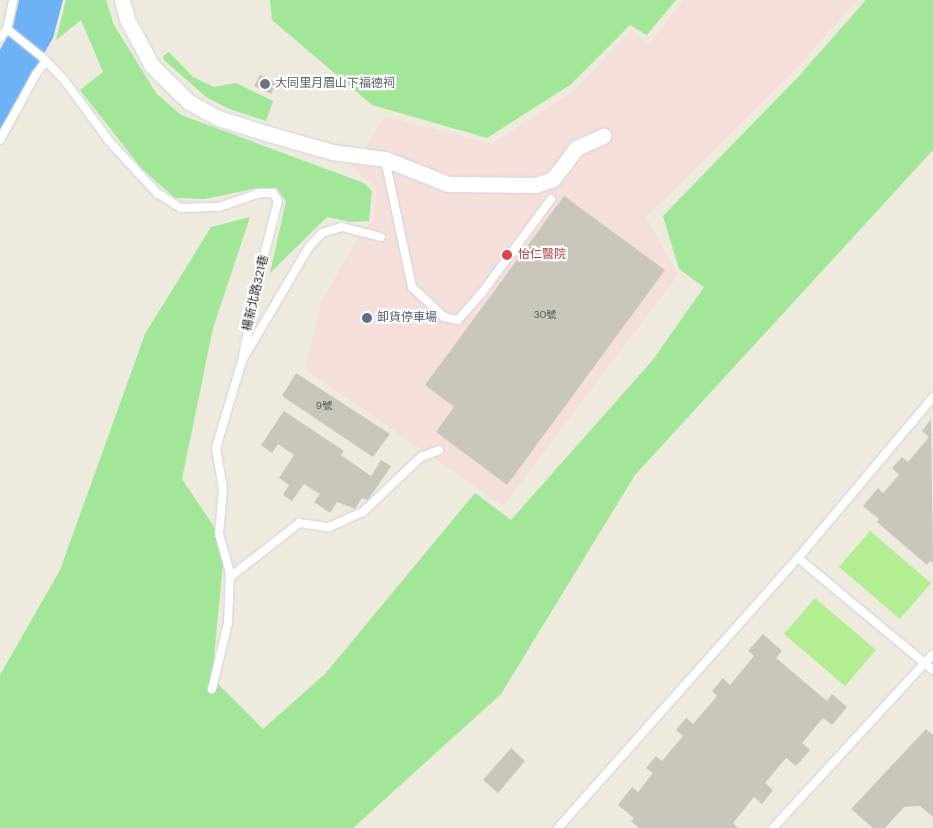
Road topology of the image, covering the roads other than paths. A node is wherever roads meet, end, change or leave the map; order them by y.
1 (13, 0) edge
2 (122, 0) edge
3 (3, 33) edge
4 (44, 59) junction
5 (603, 136) dead end
6 (0, 140) edge
7 (385, 159) junction
8 (551, 199) dead end
9 (381, 237) dead end
10 (242, 360) junction
11 (933, 397) edge
12 (440, 450) dead end
13 (798, 558) junction
14 (230, 576) junction
15 (933, 654) edge
16 (925, 664) junction
17 (933, 670) edge
18 (212, 689) dead end
19 (558, 828) edge
20 (773, 828) edge

1 - 3 lane
2 - 7 street
3 - 4 lane
4 - 6 lane
4 - 10 lane, 楊新北路321巷
5 - 7 street
7 - 8 lane
9 - 10 lane
10 - 14 lane, 楊新北路321巷
11 - 13 lane
12 - 14 lane
13 - 16 lane
13 - 19 lane
14 - 18 lane, 楊新北路321巷
15 - 16 lane
16 - 17 lane
16 - 20 lane

